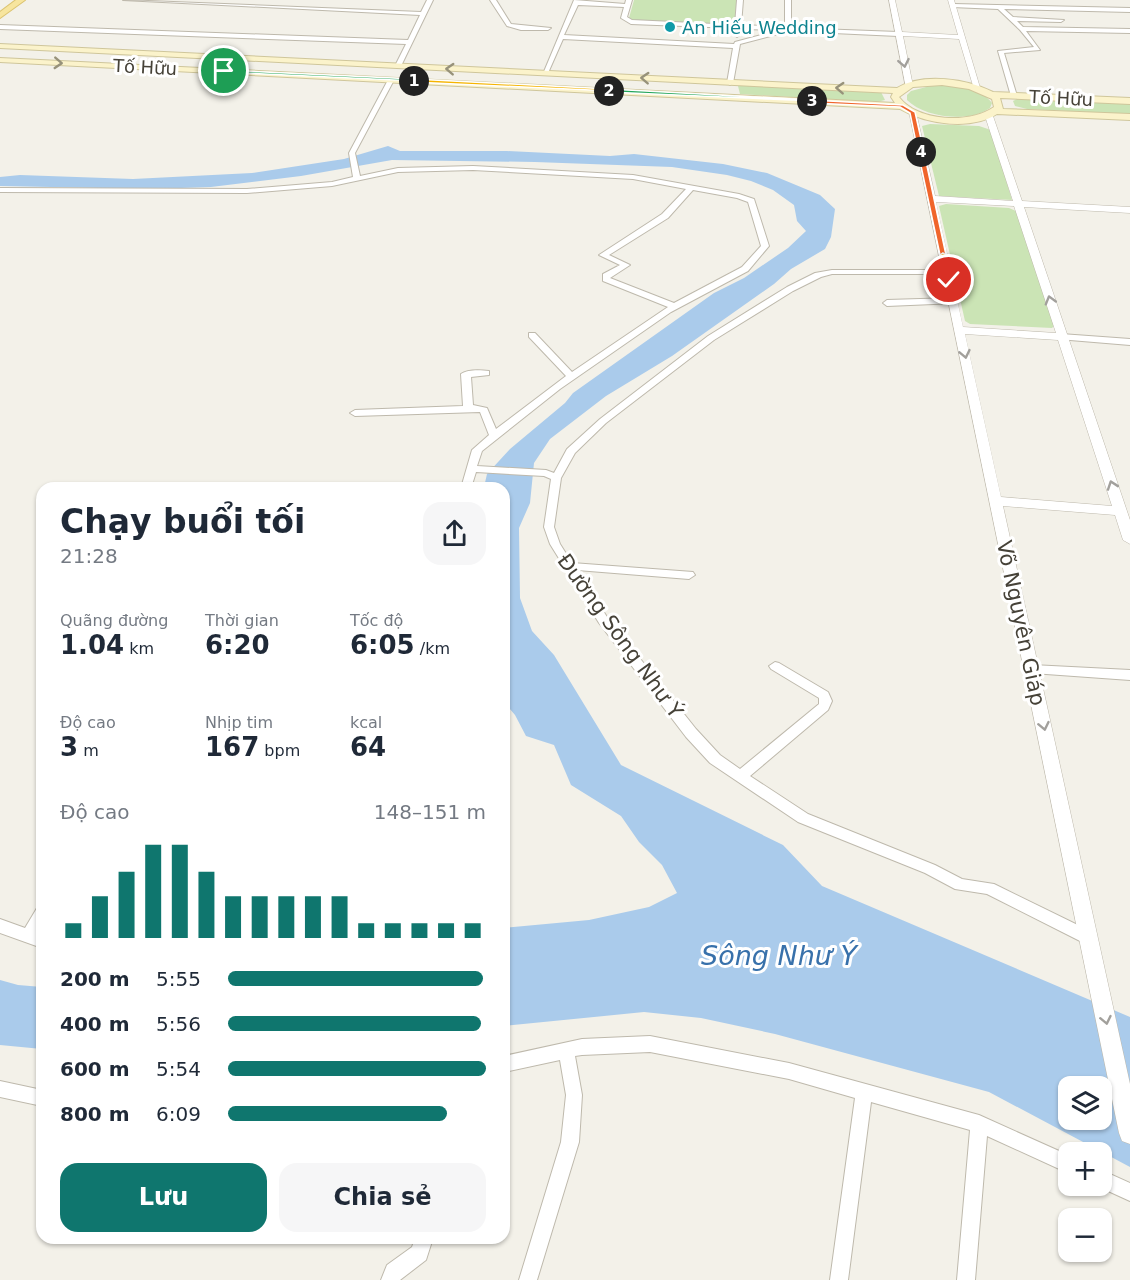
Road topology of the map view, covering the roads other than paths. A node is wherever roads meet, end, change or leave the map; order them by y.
1 (9, 0) edge
2 (21, 0) edge
3 (126, 0) edge
4 (292, 0) edge
5 (430, 0) edge
6 (493, 0) edge
7 (740, 0) edge
8 (788, 0) edge
9 (892, 0) edge
10 (1026, 0) edge
11 (576, 1) edge
12 (193, 2) edge
13 (629, 3) edge
14 (952, 3) edge
15 (1093, 3) dead end
16 (0, 7) edge
17 (285, 7) junction
18 (999, 7) junction
19 (1038, 8) junction
20 (1098, 9) junction
21 (1130, 10) edge
22 (424, 14) junction
23 (0, 16) edge
24 (1012, 19) junction
25 (625, 20) junction
26 (1061, 20) dead end
27 (0, 27) edge
28 (737, 27) junction
29 (548, 28) dead end
30 (1022, 29) junction
31 (788, 30) junction
32 (1130, 31) edge
33 (898, 34) junction
34 (561, 37) junction
35 (963, 37) junction
36 (615, 40) junction
37 (411, 42) junction
38 (736, 44) junction
39 (0, 46) edge
40 (237, 58) junction
41 (0, 60) edge
42 (398, 66) junction
43 (224, 71) junction
44 (545, 74) junction
45 (391, 80) junction
46 (730, 83) junction
47 (909, 86) junction
48 (540, 87) junction
49 (978, 89) junction
50 (898, 91) junction
51 (992, 95) junction
52 (1014, 96) junction
53 (729, 97) junction
54 (1130, 101) edge
55 (907, 109) junction
56 (993, 113) junction
57 (1130, 117) edge
58 (355, 175) junction
59 (692, 188) junction
60 (0, 190) edge
61 (931, 199) junction
62 (1019, 204) junction
63 (1130, 210) edge
64 (947, 272) junction
65 (954, 301) junction
66 (887, 303) dead end
67 (674, 306) junction
68 (960, 330) junction
69 (532, 335) dead end
70 (1061, 337) junction
71 (1130, 342) edge
72 (486, 373) dead end
73 (572, 377) junction
74 (468, 408) junction
75 (355, 413) dead end
76 (494, 436) junction
77 (475, 468) junction
78 (551, 476) junction
79 (469, 482) edge
80 (995, 501) junction
81 (1125, 511) edge
82 (1130, 540) edge
83 (568, 566) junction
84 (689, 576) dead end
85 (775, 666) dead end
86 (1032, 669) junction
87 (1130, 675) edge
88 (741, 776) junction
89 (0, 926) edge
90 (35, 938) edge
91 (1089, 938) junction
92 (566, 1050) junction
93 (510, 1063) edge
94 (0, 1089) edge
95 (864, 1092) junction
96 (36, 1097) edge
97 (979, 1124) junction
98 (1130, 1133) edge
99 (1058, 1160) edge
100 (1112, 1184) edge
101 (1130, 1192) edge
102 (422, 1244) edge
103 (390, 1280) edge
104 (528, 1280) edge
105 (838, 1280) edge
106 (966, 1280) edge

1 - 16 main road
2 - 23 main road
3 - 12 street
4 - 17 street
5 - 22 street
6 - 29 street
7 - 28 street
8 - 31 street
9 - 33 street
10 - 19 street
11 - 13 street
11 - 34 street
12 - 17 street
13 - 25 street
14 - 18 street
14 - 35 street
15 - 20 street
17 - 22 street
18 - 19 street
18 - 24 street
19 - 20 street
20 - 21 street
22 - 37 street
24 - 26 street
24 - 30 street
25 - 28 street
25 - 36 street
27 - 37 street
28 - 31 street
28 - 38 street
30 - 32 street
30 - 52 street
31 - 33 street
31 - 38 street
33 - 35 street
33 -> 47 street
34 - 36 street
34 - 44 street
35 - 49 street
36 - 38 street
37 - 42 street
38 - 46 street
39 - 40 main road, Tố Hữu
40 - 42 main road, Tố Hữu
40 - 43 main road
41 -> 43 main road, Tố Hữu
44 -> 42 main road, Tố Hữu
43 - 45 main road, Tố Hữu
46 -> 44 main road, Tố Hữu
44 - 48 main road
45 - 48 main road, Tố Hữu
45 - 58 street
50 -> 46 main road, Tố Hữu
46 - 53 main road
47 - 49 main road
47 - 50 main road
48 - 53 main road, Tố Hữu
49 - 51 main road
50 - 55 main road
51 - 52 main road, Tố Hữu
51 - 56 main road
52 - 54 main road, Tố Hữu
53 - 55 main road, Tố Hữu
55 - 56 main road, Tố Hữu
55 - 61 street, Võ Nguyên Giáp
56 - 57 main road, Tố Hữu
56 - 62 street
58 - 59 street
58 - 60 street
59 - 67 street
59 - 67 street
61 - 62 street
61 - 64 street, Võ Nguyên Giáp
62 - 63 street
70 -> 62 street
64 - 65 street, Võ Nguyên Giáp
64 - 78 street, Đường Sông Như Ý
65 - 66 street
65 - 68 street, Võ Nguyên Giáp
67 - 73 street
68 - 70 street
68 -> 80 street, Võ Nguyên Giáp
69 - 73 street
70 - 71 street
81 -> 70 street
72 - 74 street
73 - 76 street
74 - 75 street
74 - 76 street
76 - 77 street
77 - 78 street
77 - 79 street
78 - 83 street, Đường Sông Như Ý
80 - 81 street
80 - 86 street, Võ Nguyên Giáp
81 - 82 street
83 - 84 street
83 - 88 street, Đường Sông Như Ý
85 - 88 street
86 - 87 street
86 -> 91 street, Võ Nguyên Giáp
88 - 91 street, Đường Sông Như Ý
89 - 90 street
91 -> 98 street, Võ Nguyên Giáp
92 - 93 street
92 - 95 street
92 - 104 street
94 - 96 street
95 - 97 street
95 - 105 street
97 - 99 street
97 - 106 street
100 - 101 street
102 - 103 street

